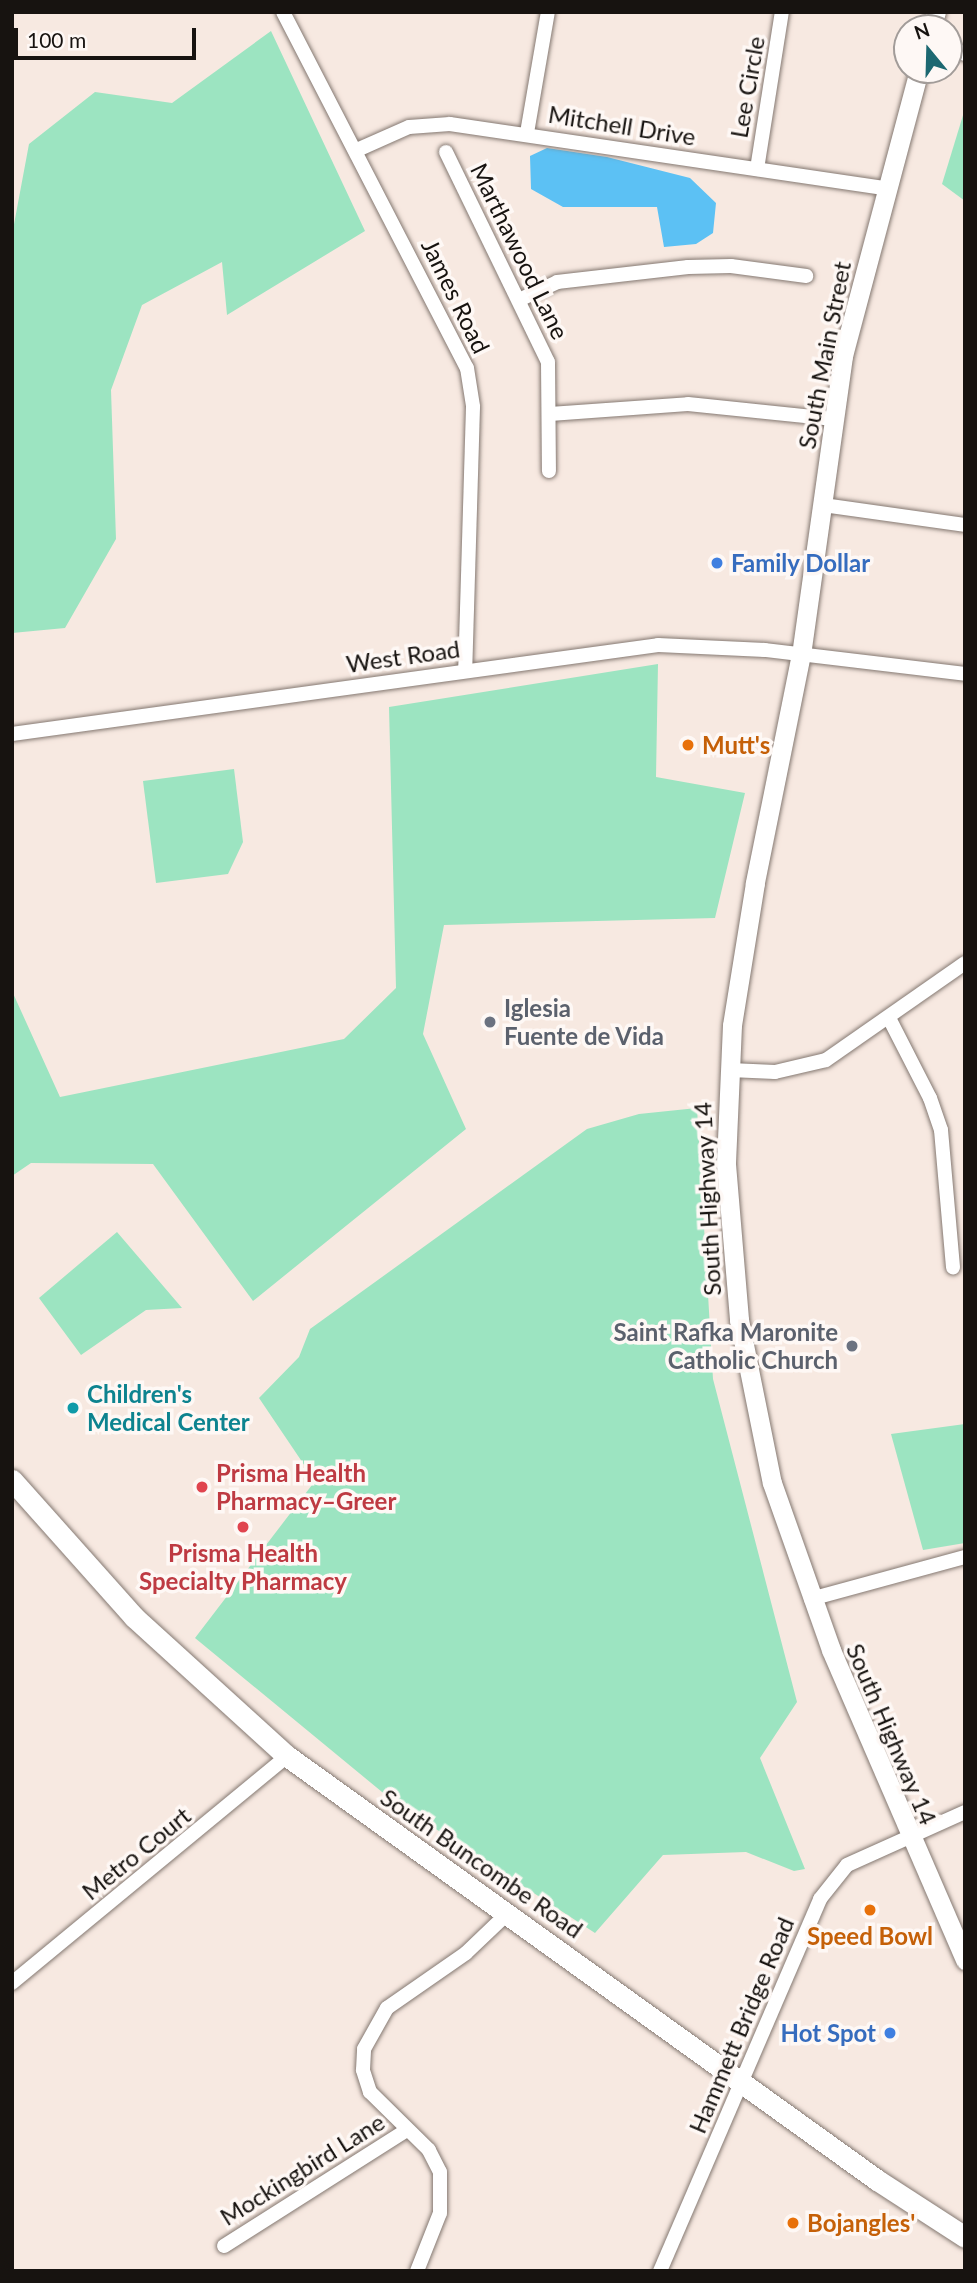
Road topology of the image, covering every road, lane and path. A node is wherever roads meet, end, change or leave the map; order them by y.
1 (283, 12) edge
2 (548, 12) edge
3 (782, 12) edge
4 (915, 84) edge
5 (527, 133) junction
6 (357, 150) junction
7 (446, 152) dead end
8 (757, 169) junction
9 (885, 188) junction
10 (806, 276) dead end
11 (521, 299) junction
12 (550, 414) junction
13 (834, 419) junction
14 (549, 471) dead end
15 (823, 505) junction
16 (965, 525) edge
17 (802, 654) junction
18 (465, 671) junction
19 (965, 674) edge
20 (12, 734) edge
21 (965, 963) edge
22 (889, 1018) junction
23 (730, 1070) junction
24 (953, 1267) dead end
25 (12, 1480) edge
26 (965, 1557) edge
27 (811, 1599) junction
28 (287, 1756) junction
29 (965, 1812) edge
30 (908, 1836) junction
31 (507, 1914) junction
32 (965, 1960) edge
33 (12, 1983) edge
34 (741, 2082) junction
35 (405, 2131) junction
36 (965, 2237) edge
37 (224, 2246) dead end
38 (417, 2271) edge
39 (660, 2271) edge

1 - 6 street, James Road
2 - 5 street
3 - 8 street, Lee Circle
4 - 9 main road, South Main Street
5 - 6 street, Mitchell Drive
5 - 8 street, Mitchell Drive
6 - 18 street, James Road
7 - 11 street, Marthawood Lane
8 - 9 street, Mitchell Drive
9 - 13 main road, South Main Street
10 - 11 street
11 - 12 street, Marthawood Lane
12 - 13 street
12 - 14 street, Marthawood Lane
13 - 15 main road, South Main Street
15 - 16 street
15 - 17 main road, South Main Street
17 - 18 street, West Road
17 - 19 street, West Road
17 - 23 main road, South Highway 14
18 - 20 street, West Road
21 - 22 street
22 - 23 street
22 - 24 street
23 - 27 main road, South Highway 14
25 - 28 main road, South Buncombe Road
26 - 27 street
27 - 30 main road, South Highway 14
28 - 31 main road, South Buncombe Road
28 - 33 street, Metro Court
29 - 30 street, Hammett Bridge Road
30 - 32 main road, South Highway 14
30 - 34 street, Hammett Bridge Road
31 - 34 main road, South Buncombe Road
31 - 35 street
34 - 36 main road, South Buncombe Road
34 - 39 street, Hammett Bridge Road
35 - 37 street, Mockingbird Lane
35 - 38 street

